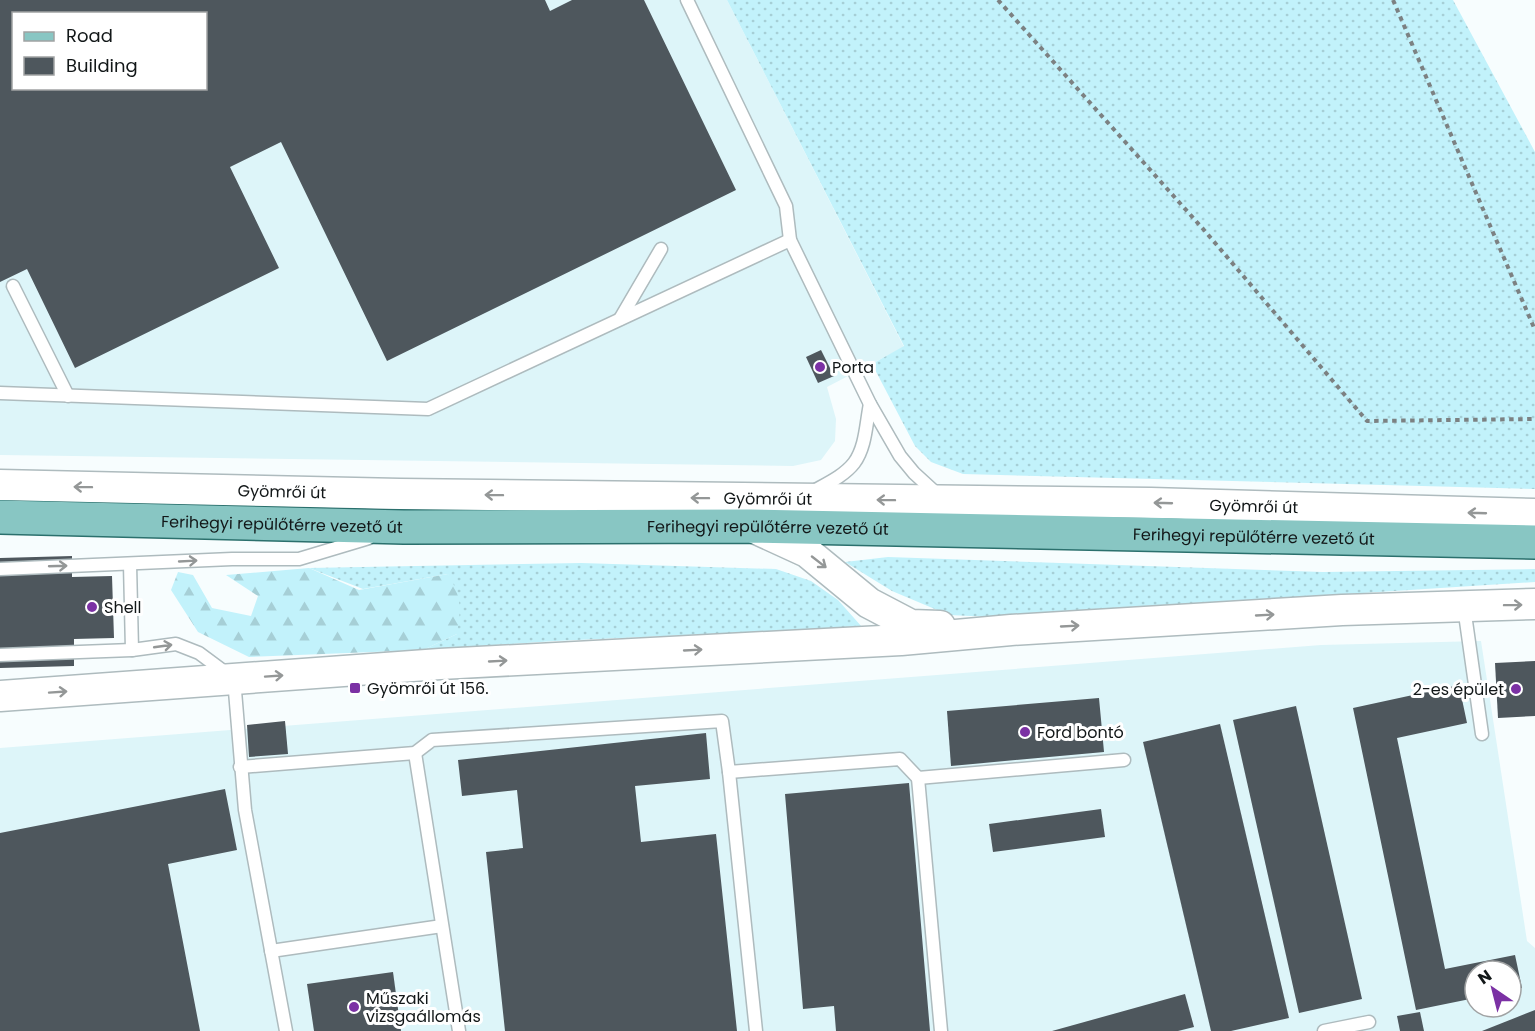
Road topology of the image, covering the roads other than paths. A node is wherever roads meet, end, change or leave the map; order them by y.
1 (687, 0) edge
2 (790, 240) junction
3 (662, 249) dead end
4 (13, 286) dead end
5 (620, 319) junction
6 (0, 393) edge
7 (68, 396) junction
8 (870, 404) junction
9 (0, 485) edge
10 (246, 491) junction
11 (801, 499) junction
12 (944, 501) junction
13 (157, 502) dead end
14 (112, 507) dead end
15 (1535, 514) edge
16 (0, 517) edge
17 (45, 517) junction
18 (750, 526) junction
19 (404, 527) junction
20 (1535, 542) edge
21 (130, 564) junction
22 (0, 569) edge
23 (1535, 604) edge
24 (1464, 606) junction
25 (1011, 630) junction
26 (132, 650) junction
27 (0, 655) edge
28 (234, 679) junction
29 (0, 696) edge
30 (1482, 734) dead end
31 (415, 753) junction
32 (1124, 760) dead end
33 (240, 767) junction
34 (729, 772) junction
35 (918, 778) junction
36 (442, 926) junction
37 (271, 951) junction
38 (1369, 1022) dead end
39 (285, 1031) edge
40 (459, 1031) edge
41 (756, 1031) edge
42 (941, 1031) edge
43 (1324, 1031) edge

1 - 2 lane
2 - 5 lane
2 - 8 lane
3 - 5 lane
4 - 7 lane
5 - 7 lane
6 - 7 lane
8 - 11 lane
8 - 12 lane
10 -> 9 street, Gyömrői út
11 -> 10 street, Gyömrői út
10 - 13 lane
12 -> 11 street, Gyömrői út
15 -> 12 street, Gyömrői út
14 - 17 lane
16 - 17 main road, Ferihegyi repülőtérre vezető út
17 - 19 main road, Ferihegyi repülőtérre vezető út
18 - 19 main road, Ferihegyi repülőtérre vezető út
18 - 20 main road, Ferihegyi repülőtérre vezető út
18 -> 25 street, Gyömrői út
21 -> 19 lane
22 -> 21 lane
21 - 26 lane
24 -> 23 street, Gyömrői út
25 -> 24 street, Gyömrői út
24 - 30 lane
28 -> 25 street, Gyömrői út
26 - 27 lane
26 -> 28 lane
29 -> 28 street, Gyömrői út
28 - 33 lane
31 - 33 lane
31 - 34 lane
31 - 36 lane
32 - 35 lane
33 - 37 lane
34 - 35 lane
34 - 41 lane
35 - 42 lane
36 - 37 lane
36 - 40 lane
37 - 39 lane
38 - 43 lane

